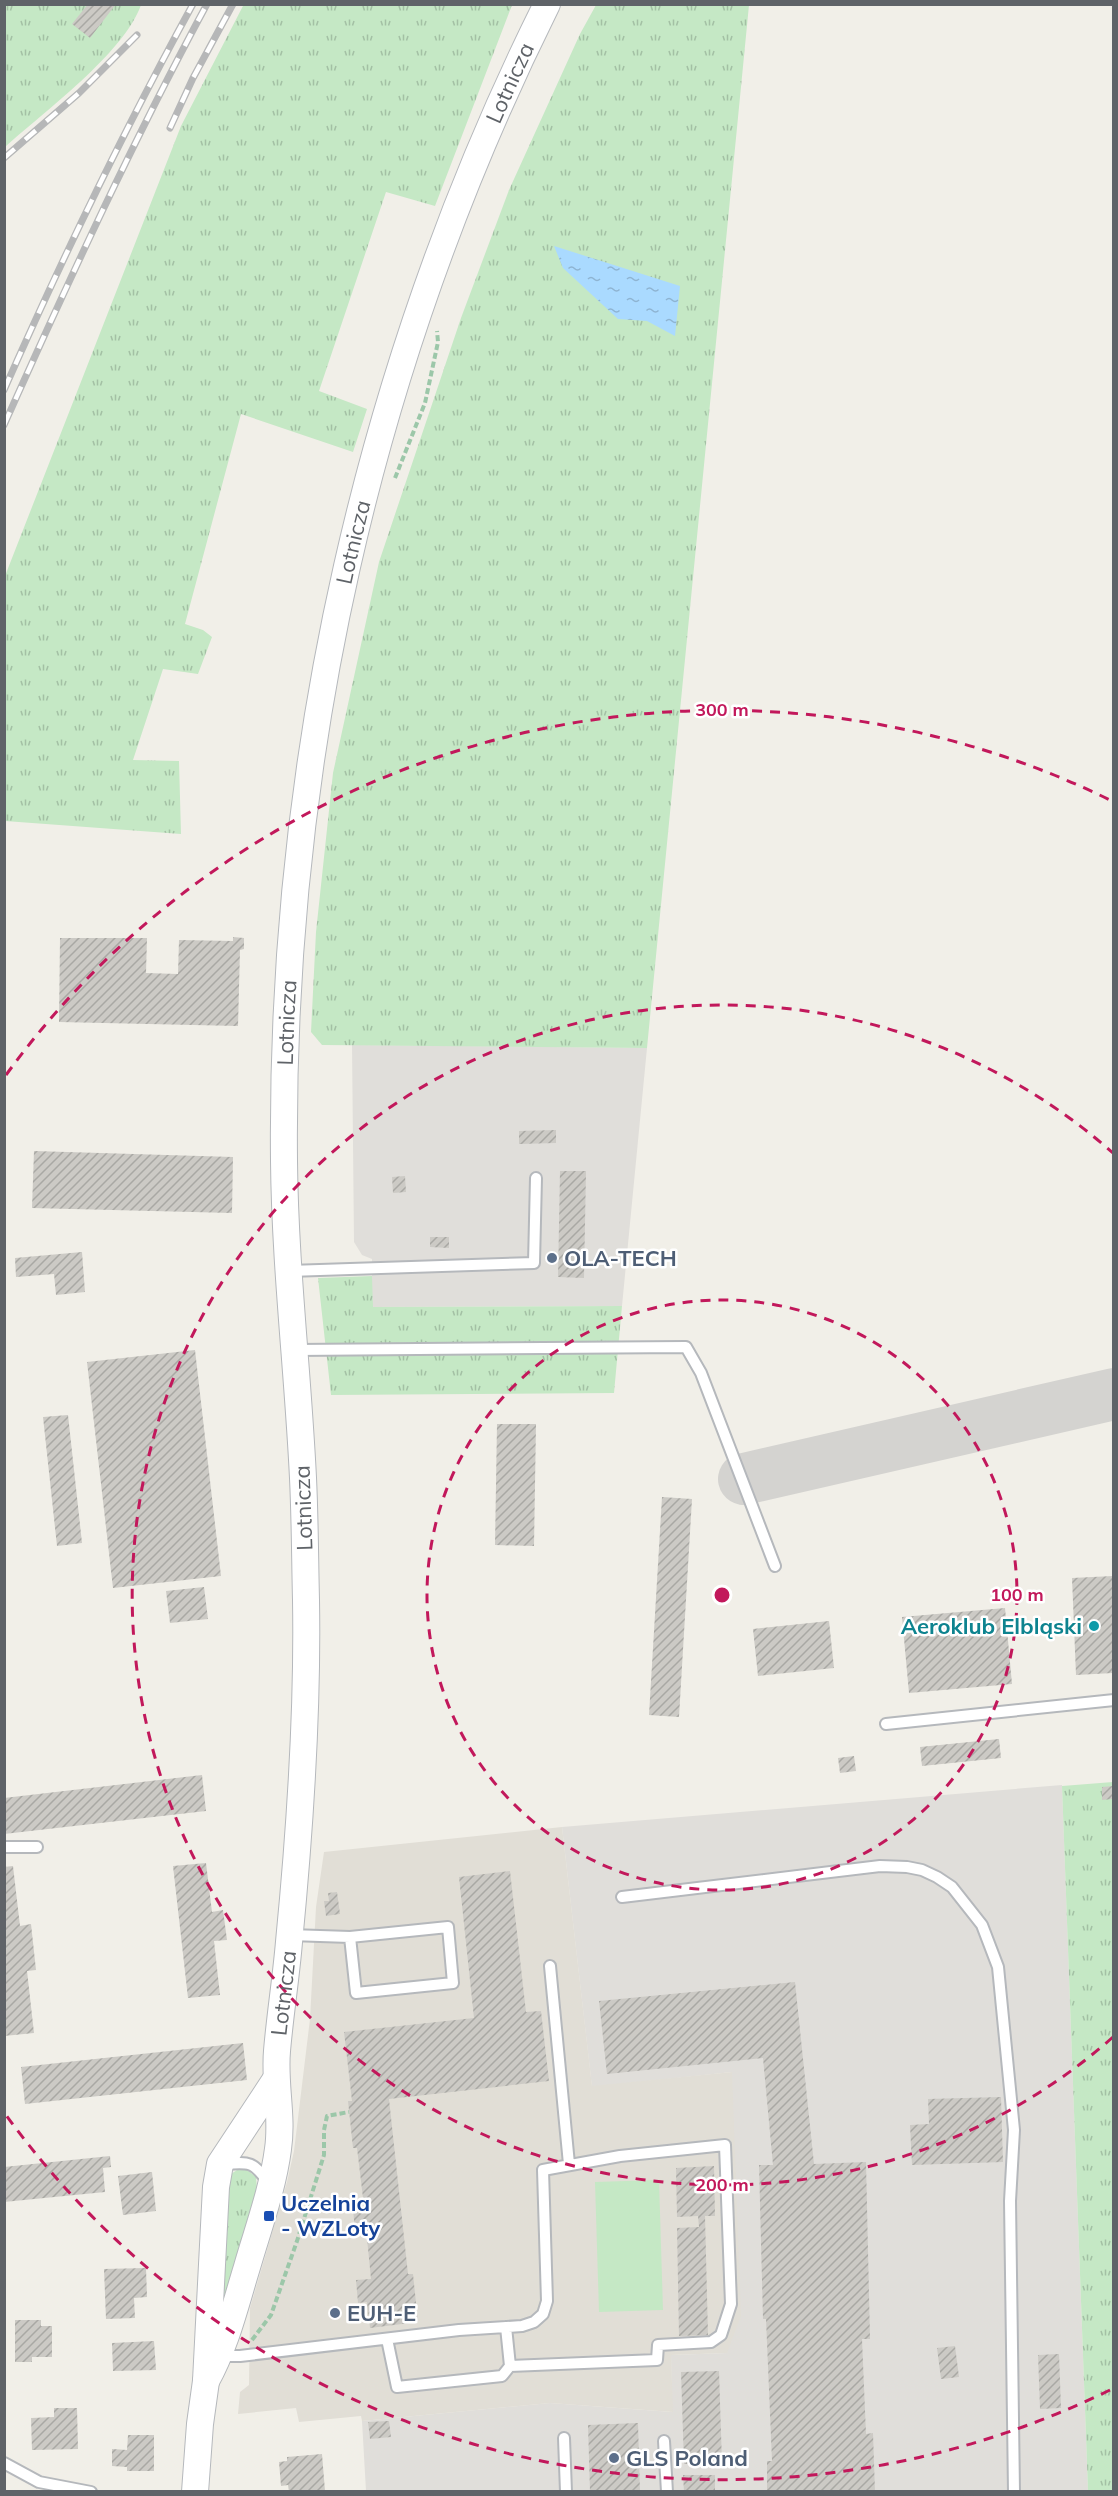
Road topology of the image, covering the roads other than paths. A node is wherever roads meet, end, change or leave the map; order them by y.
1 (546, 4) edge
2 (536, 1178) dead end
3 (289, 1270) junction
4 (294, 1350) junction
5 (775, 1566) dead end
6 (1113, 1700) edge
7 (886, 1725) dead end
8 (4, 1847) edge
9 (37, 1847) dead end
10 (622, 1897) dead end
11 (290, 1935) junction
12 (350, 1937) junction
13 (549, 1966) dead end
14 (276, 2079) junction
15 (220, 2164) junction
16 (569, 2164) junction
17 (270, 2185) junction
18 (506, 2327) junction
19 (387, 2338) junction
20 (230, 2356) junction
21 (510, 2366) junction
22 (206, 2381) junction
23 (564, 2438) dead end
24 (664, 2441) dead end
25 (4, 2463) edge
26 (91, 2492) edge
27 (195, 2492) edge
28 (566, 2492) edge
29 (667, 2492) edge
30 (1014, 2492) edge

1 - 3 street, Lotnicza
2 - 3 lane
3 - 4 street, Lotnicza
4 - 5 lane
4 - 11 street, Lotnicza
6 - 7 lane
8 - 9 lane
10 - 30 lane
11 - 12 lane
11 - 14 street, Lotnicza
12 - 12 lane
13 - 16 lane
14 - 15 street
14 - 17 street, Lotnicza
15 - 17 lane
15 - 22 street
16 - 18 lane
16 - 21 lane
17 - 20 street, Lotnicza
18 - 19 lane
18 - 21 lane
19 - 20 lane
19 - 21 lane
20 - 22 street, Lotnicza
22 - 27 street
23 - 28 lane
24 - 29 lane
25 - 26 lane

